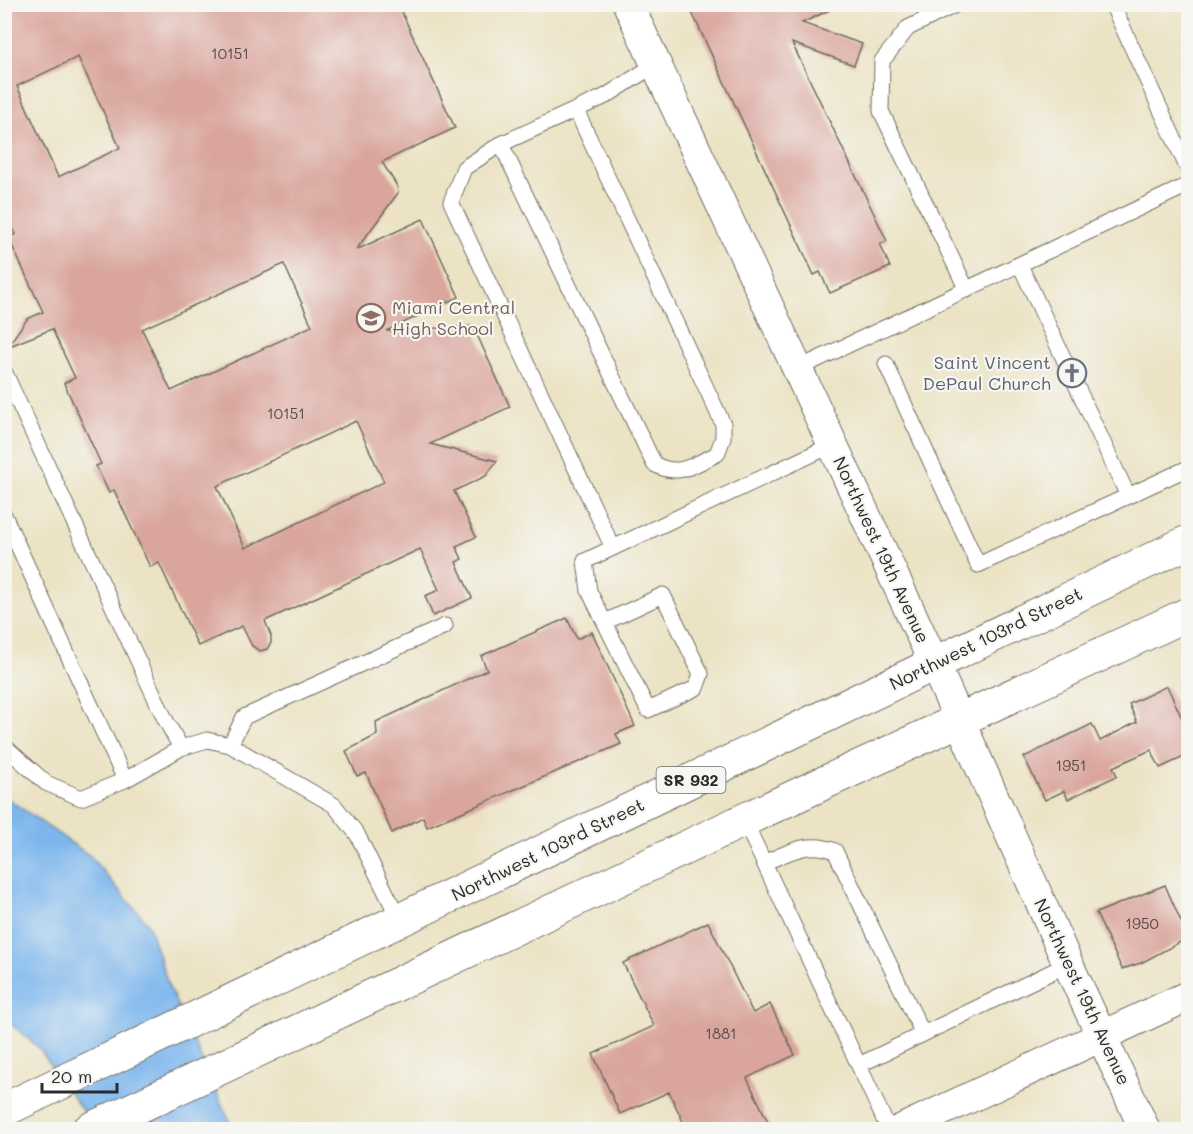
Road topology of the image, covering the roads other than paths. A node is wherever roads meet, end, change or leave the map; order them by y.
1 (628, 4) edge
2 (957, 4) edge
3 (1112, 4) edge
4 (656, 64) junction
5 (576, 110) junction
6 (501, 144) junction
7 (1188, 169) edge
8 (1188, 185) edge
9 (1020, 265) junction
10 (967, 290) junction
11 (886, 363) dead end
12 (797, 369) junction
13 (4, 371) edge
14 (832, 445) junction
15 (1188, 468) edge
16 (1128, 496) junction
17 (4, 515) edge
18 (1188, 542) edge
19 (613, 548) junction
20 (1188, 601) edge
21 (1174, 620) edge
22 (605, 622) junction
23 (445, 626) dead end
24 (934, 663) junction
25 (960, 720) junction
26 (230, 745) junction
27 (4, 746) edge
28 (182, 748) junction
29 (125, 780) junction
30 (744, 820) junction
31 (764, 863) junction
32 (400, 921) junction
33 (1068, 964) junction
34 (1188, 996) edge
35 (923, 1034) junction
36 (1101, 1035) junction
37 (859, 1065) junction
38 (4, 1110) edge
39 (89, 1130) edge
40 (889, 1130) edge
41 (900, 1130) edge
42 (1145, 1130) edge

1 - 4 street, Northwest 19th Avenue
2 - 10 lane
3 - 7 lane
4 - 5 lane
4 - 12 street, Northwest 19th Avenue
5 - 6 lane
5 - 6 lane
6 - 19 lane
8 - 9 lane
9 - 10 lane
9 - 16 lane
10 - 12 lane
11 - 16 lane
12 - 14 street, Northwest 19th Avenue
13 - 28 lane
14 - 19 lane
14 - 24 street, Northwest 19th Avenue
15 - 16 lane
17 - 29 lane
18 - 24 main road, Northwest 103rd Street / SR 932
19 - 22 lane
20 - 21 main road
21 - 25 main road
22 - 22 lane
23 - 26 lane
24 - 25 street, Northwest 19th Avenue
24 - 32 main road, Northwest 103rd Street / SR 932
25 - 30 main road
25 - 33 street, Northwest 19th Avenue
26 - 28 lane
26 - 32 lane
27 - 29 lane
28 - 29 lane
30 - 31 lane
30 - 39 main road
31 - 35 lane
31 - 37 lane
32 - 38 main road, Northwest 103rd Street / SR 932
33 - 35 lane
33 - 36 street, Northwest 19th Avenue
34 - 36 street
35 - 37 lane
36 - 41 street
36 - 42 street, Northwest 19th Avenue
37 - 40 lane

